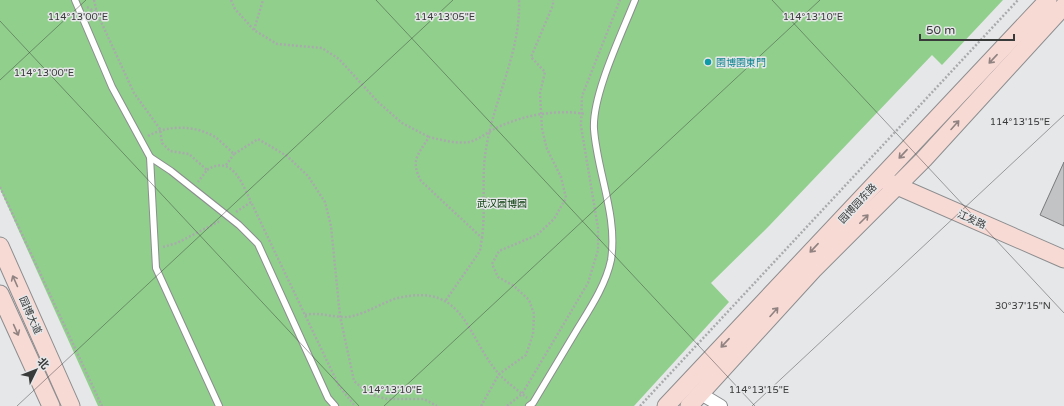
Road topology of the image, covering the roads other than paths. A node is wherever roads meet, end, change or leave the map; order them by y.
1 (75, 0) edge
2 (635, 0) edge
3 (1048, 0) edge
4 (1064, 6) edge
5 (150, 157) junction
6 (880, 178) junction
7 (897, 186) junction
8 (0, 246) edge
9 (1064, 259) edge
10 (0, 294) edge
11 (701, 394) junction
12 (531, 404) edge
13 (51, 406) edge
14 (71, 406) edge
15 (218, 406) edge
16 (335, 406) edge
17 (666, 406) edge
18 (689, 406) edge
19 (721, 406) edge

1 - 5 lane
2 - 12 lane
3 -> 6 main road, 园博园东路
7 -> 4 main road, 园博园东路
5 - 15 lane
5 - 16 lane
6 - 7 main road, 江发路
6 -> 17 main road, 园博园东路
7 - 9 main road, 江发路
11 -> 7 main road, 园博园东路
14 -> 8 main road, 园博大道
10 -> 13 main road, 园博大道
11 - 18 main road, 园博园东路
11 - 19 street

